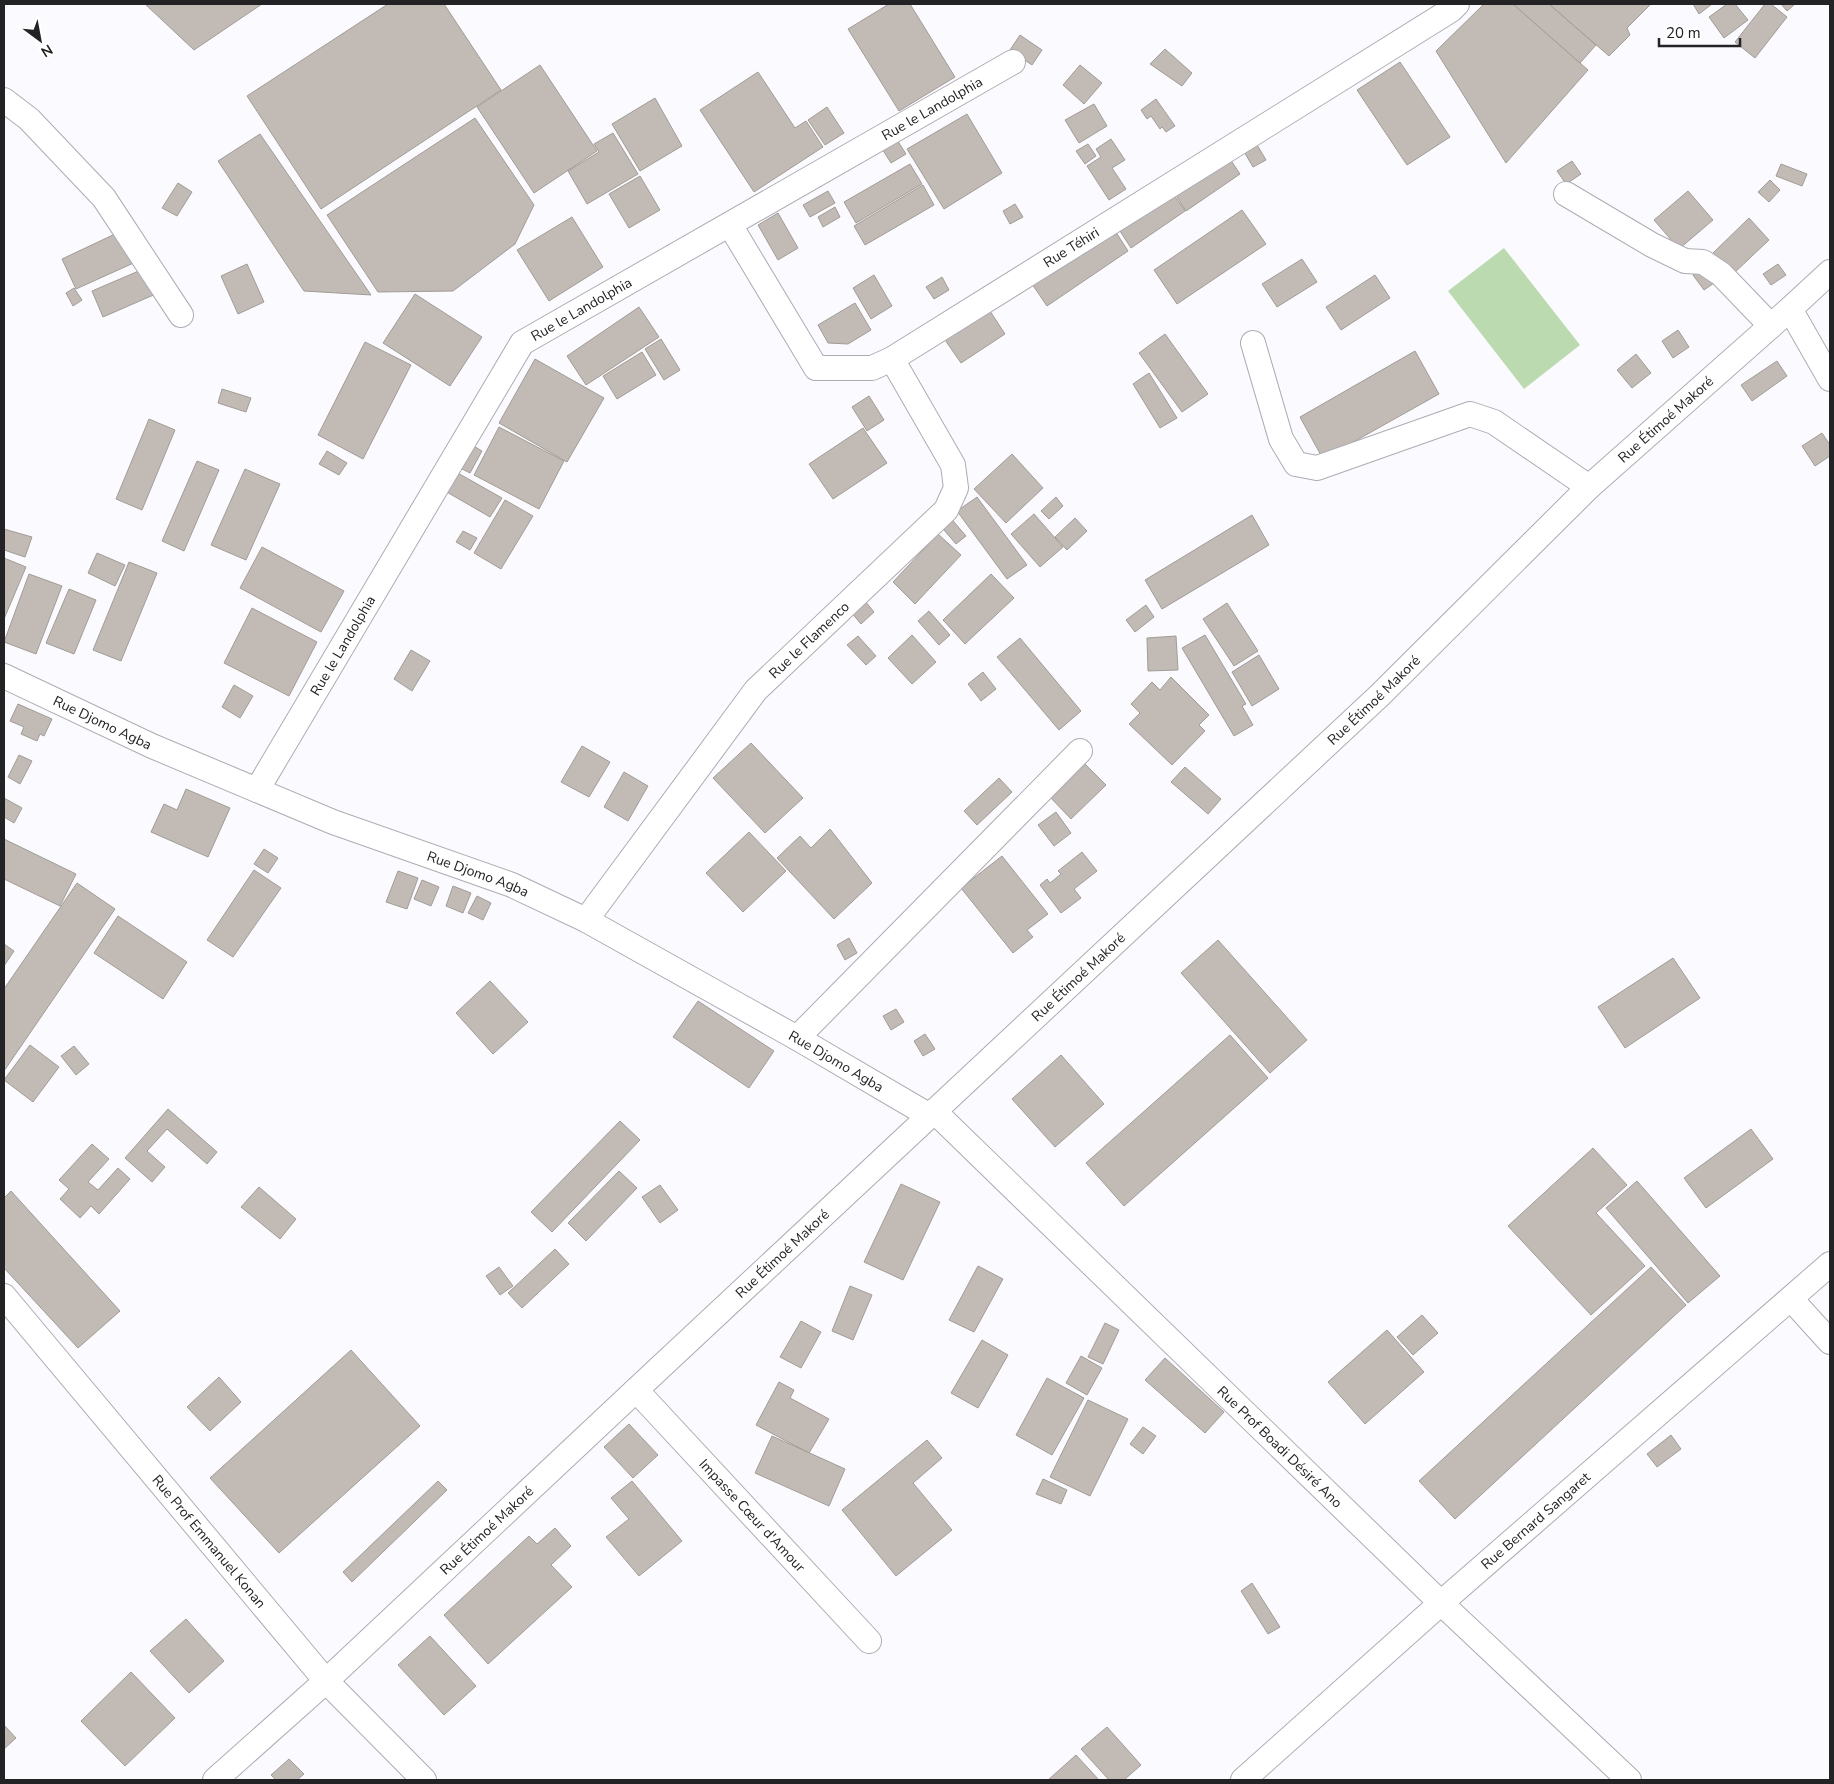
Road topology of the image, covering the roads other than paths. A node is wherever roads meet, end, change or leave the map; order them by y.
1 (1457, 4) edge
2 (1013, 62) dead end
3 (4, 100) edge
4 (1566, 194) dead end
5 (730, 224) junction
6 (1830, 272) edge
7 (1790, 309) junction
8 (181, 314) dead end
9 (1771, 326) junction
10 (1252, 343) dead end
11 (892, 358) junction
12 (1830, 379) edge
13 (1588, 487) junction
14 (4, 676) edge
15 (1080, 751) dead end
16 (257, 790) junction
17 (586, 920) junction
18 (798, 1038) junction
19 (932, 1114) junction
20 (1830, 1264) edge
21 (4, 1296) edge
22 (1791, 1299) junction
23 (1830, 1342) edge
24 (636, 1390) junction
25 (1442, 1603) junction
26 (869, 1641) dead end
27 (326, 1681) junction
28 (216, 1780) edge
29 (424, 1780) edge
30 (1243, 1780) edge
31 (1630, 1780) edge

1 - 11 street, Rue Téhiri
2 - 5 street, Rue le Landolphia
3 - 8 street
4 - 9 street
5 - 11 street, Rue Téhiri
5 - 16 street, Rue le Landolphia
6 - 7 street, Rue Étimoé Makoré
7 - 9 street, Rue Étimoé Makoré
7 - 12 street
9 - 13 street, Rue Étimoé Makoré
10 - 13 street
11 - 17 street, Rue le Flamenco
13 - 19 street, Rue Étimoé Makoré
14 - 16 street, Rue Djomo Agba
15 - 18 street
16 - 17 street, Rue Djomo Agba
17 - 18 street, Rue Djomo Agba
18 - 19 street, Rue Djomo Agba
19 - 24 street, Rue Étimoé Makoré
19 - 25 street, Rue Prof Boadi Désiré Ano
20 - 22 street, Rue Bernard Sangaret
21 - 27 street, Rue Prof Emmanuel Konan
22 - 23 street
22 - 25 street, Rue Bernard Sangaret
24 - 26 street, Impasse Cœur d'Amour
24 - 27 street, Rue Étimoé Makoré
25 - 30 street, Rue Bernard Sangaret
25 - 31 street, Rue Prof Boadi Désiré Ano
27 - 28 street, Rue Étimoé Makoré
27 - 29 street, Rue Prof Emmanuel Konan

